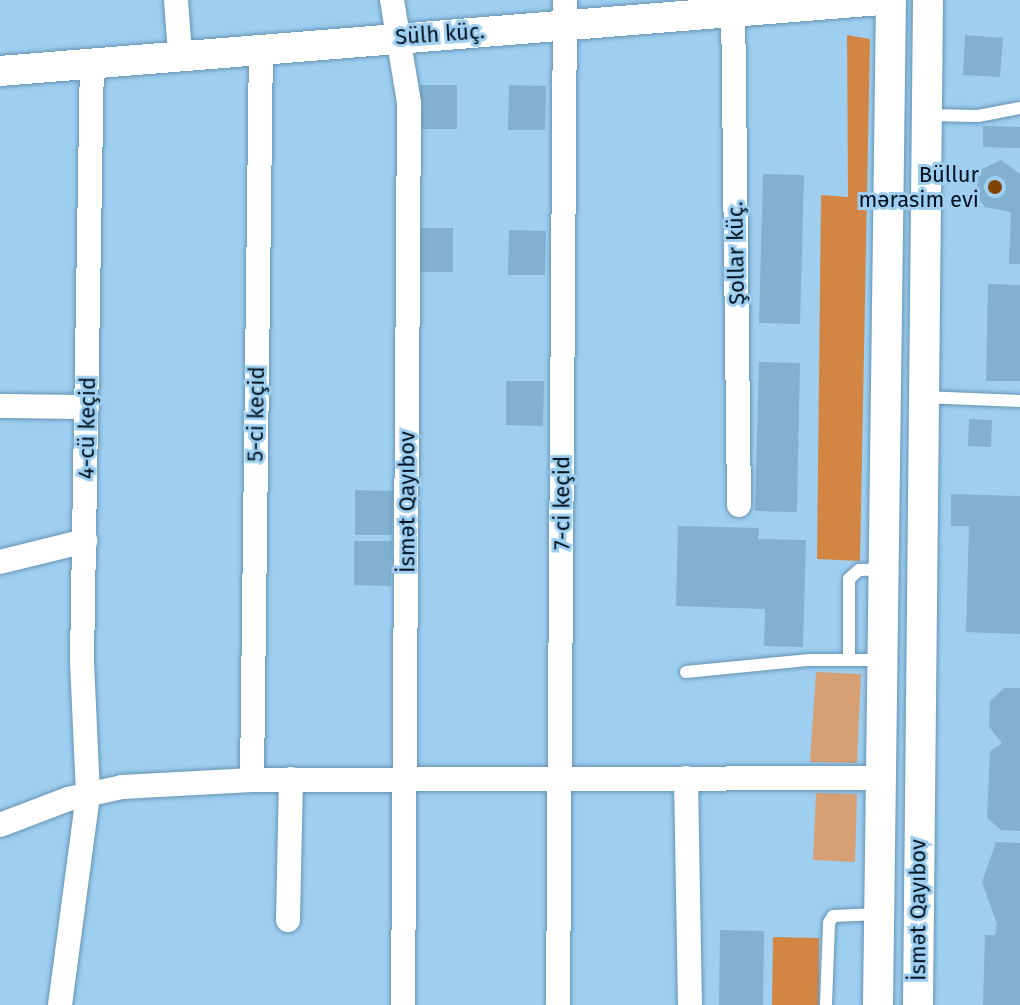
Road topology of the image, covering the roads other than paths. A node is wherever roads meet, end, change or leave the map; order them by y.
1 (176, 0) edge
2 (392, 0) edge
3 (880, 0) edge
4 (891, 0) edge
5 (928, 0) edge
6 (733, 6) edge
7 (565, 12) edge
8 (397, 37) junction
9 (261, 47) junction
10 (180, 53) junction
11 (92, 61) junction
12 (0, 71) edge
13 (1020, 108) edge
14 (926, 115) junction
15 (885, 396) junction
16 (921, 397) junction
17 (1020, 401) edge
18 (0, 406) edge
19 (87, 407) junction
20 (739, 505) dead end
21 (85, 541) junction
22 (0, 562) edge
23 (882, 569) junction
24 (849, 659) junction
25 (920, 659) junction
26 (882, 660) junction
27 (686, 672) dead end
28 (561, 777) junction
29 (406, 778) junction
30 (686, 778) junction
31 (879, 778) junction
32 (291, 779) junction
33 (252, 780) junction
34 (88, 794) junction
35 (0, 825) edge
36 (879, 914) junction
37 (288, 920) dead end
38 (60, 1005) edge
39 (403, 1005) edge
40 (558, 1005) edge
41 (690, 1005) edge
42 (826, 1005) edge
43 (878, 1005) edge
44 (918, 1005) edge

1 - 10 street
2 - 8 street, İsmət Qayıbov
3 - 6 street, Sülh küç.
4 - 15 street, İsmət Qayıbov
5 - 14 street, İsmət Qayıbov
6 - 7 street, Sülh küç.
6 - 20 street, Şollar küç.
7 - 8 street, Sülh küç.
7 - 28 street, 7-ci keçid
8 - 9 street, Sülh küç.
8 - 29 street, İsmət Qayıbov
9 - 10 street, Sülh küç.
9 - 33 street, 5-ci keçid
10 - 11 street, Sülh küç.
11 - 12 street, Sülh küç.
11 - 19 street, 4-cü keçid
13 - 14 lane
14 - 16 street, İsmət Qayıbov
15 - 16 street
15 - 23 street, İsmət Qayıbov
16 - 17 lane
16 - 25 street, İsmət Qayıbov
18 - 19 street
19 - 21 street, 4-cü keçid
21 - 22 street
21 - 34 street, 4-cü keçid
23 - 24 lane
23 - 26 street, İsmət Qayıbov
24 - 26 lane
24 - 27 lane
25 - 26 street
25 - 44 street, İsmət Qayıbov
26 - 31 street, İsmət Qayıbov
28 - 29 street
28 - 30 street
28 - 40 street, 7-ci keçid
29 - 32 street
29 - 39 street, İsmət Qayıbov
30 - 31 street
30 - 41 street
31 - 36 street, İsmət Qayıbov
32 - 33 street
32 - 37 street
33 - 34 street
34 - 35 street
34 - 38 street, 4-cü keçid
36 - 42 lane
36 - 43 street, İsmət Qayıbov

